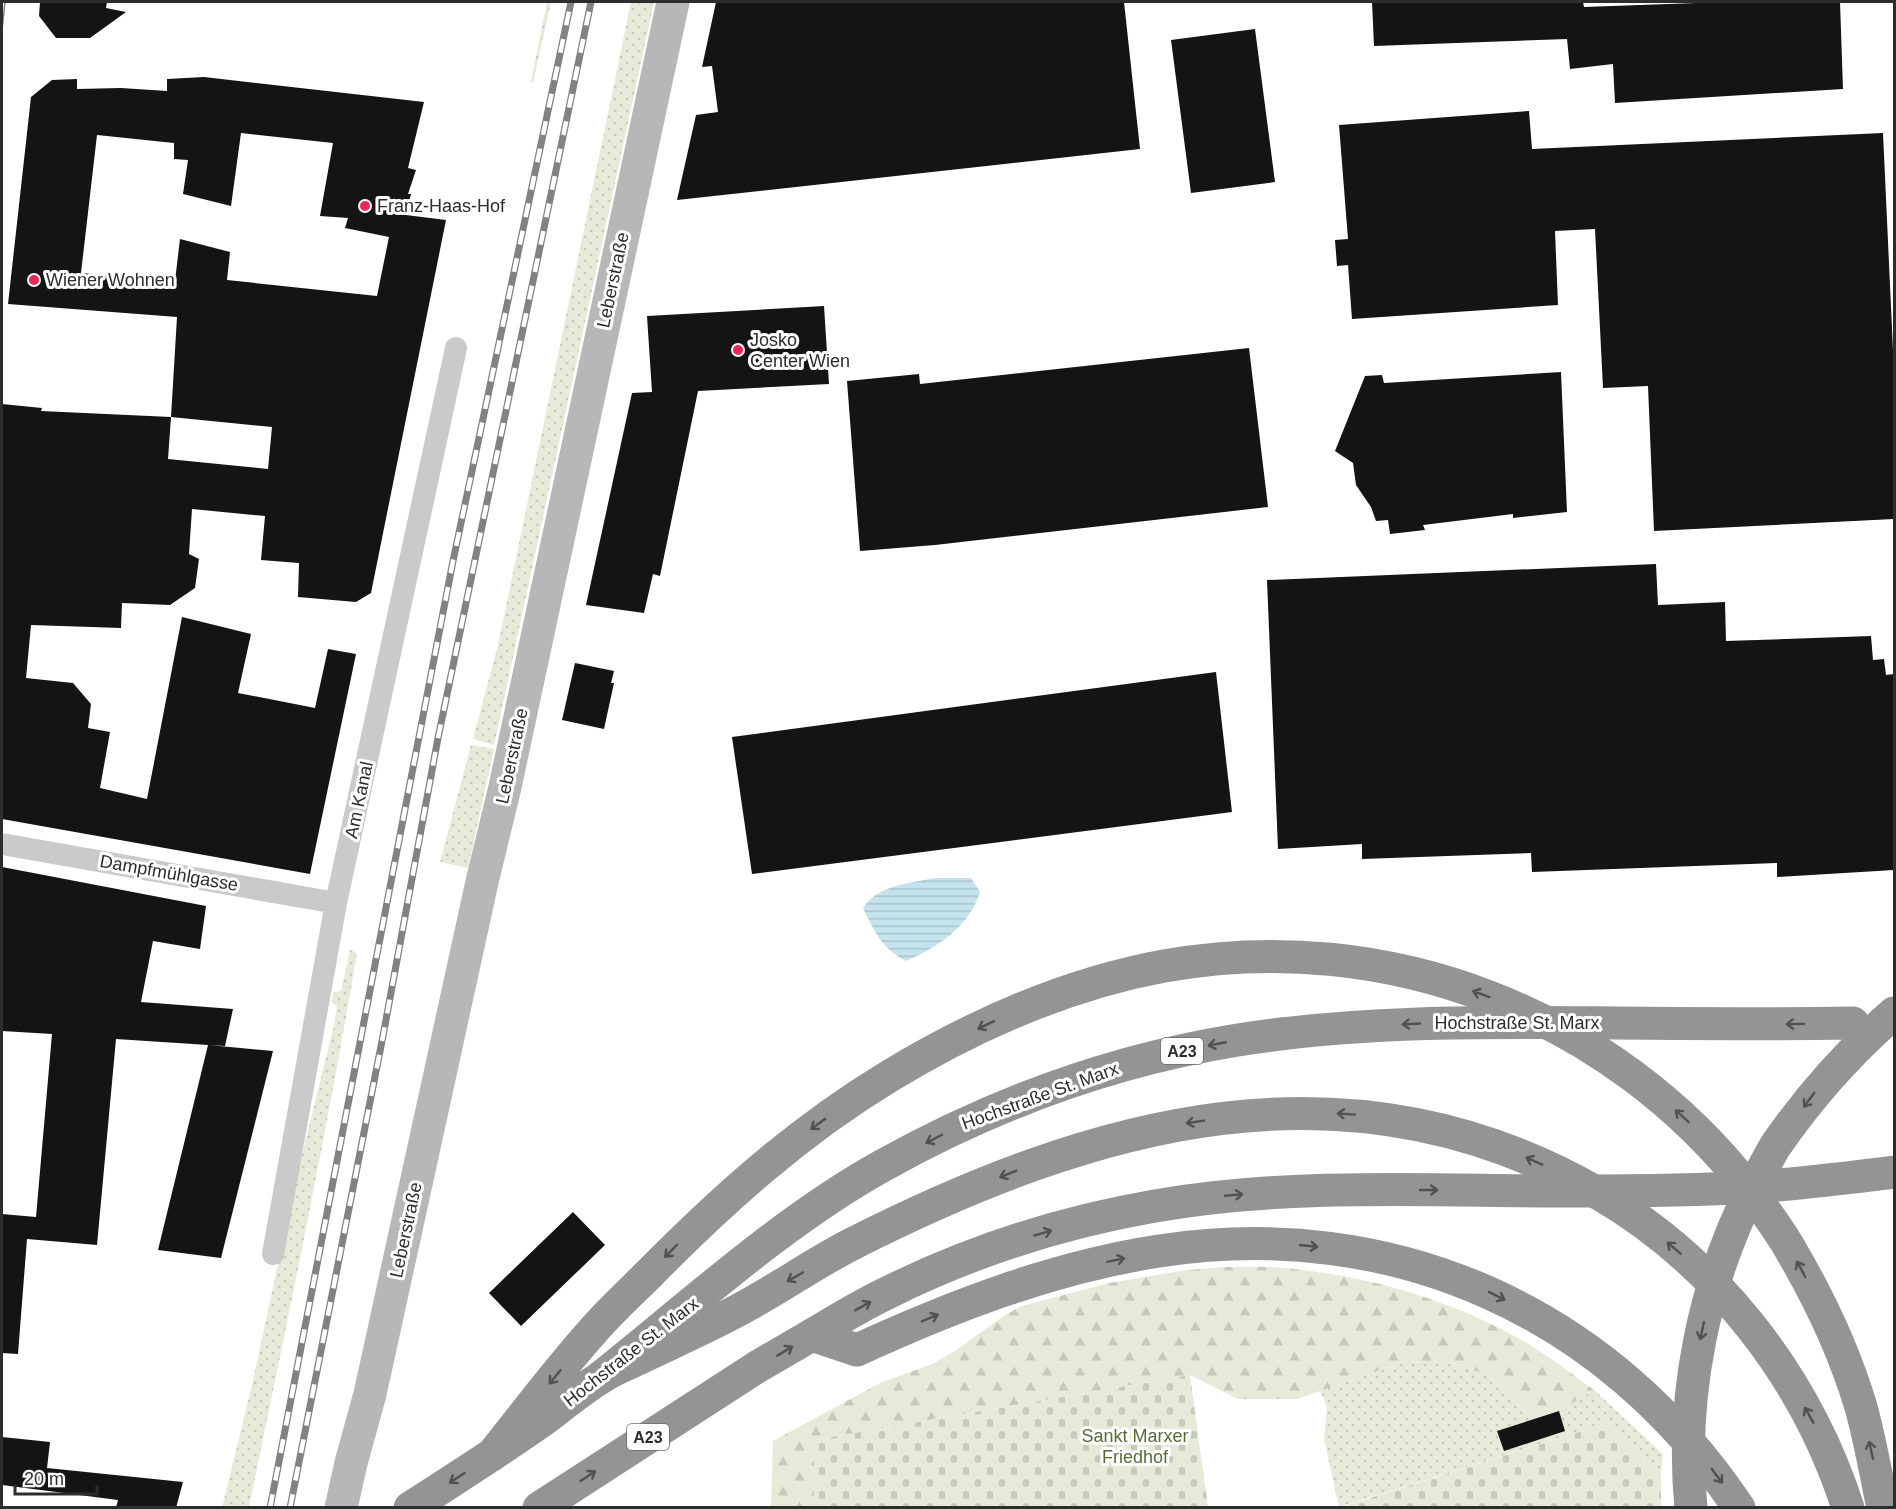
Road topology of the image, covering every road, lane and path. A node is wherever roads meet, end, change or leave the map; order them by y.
1 (673, 2) edge
2 (456, 348) dead end
3 (2, 844) edge
4 (336, 903) junction
5 (1894, 1013) edge
6 (1894, 1021) edge
7 (1894, 1172) edge
8 (273, 1254) dead end
9 (812, 1335) junction
10 (601, 1377) junction
11 (492, 1455) junction
12 (341, 1508) edge
13 (410, 1508) edge
14 (539, 1508) edge
15 (1691, 1508) edge
16 (1738, 1508) edge
17 (1848, 1508) edge
18 (1883, 1508) edge

1 - 12 street, Leberstraße
2 - 4 street, Am Kanal
3 - 4 street, Dampfmühlgasse
4 - 8 street, Am Kanal
5 -> 15 highway, bridge
6 -> 10 highway, Hochstraße St. Marx / A23, bridge
9 -> 7 highway, A23, bridge
14 -> 9 highway, A23
9 -> 16 highway
10 - 11 highway, Hochstraße St. Marx / A23
17 -> 10 highway, bridge
11 -> 13 highway, Hochstraße St. Marx / A23
18 -> 11 highway

